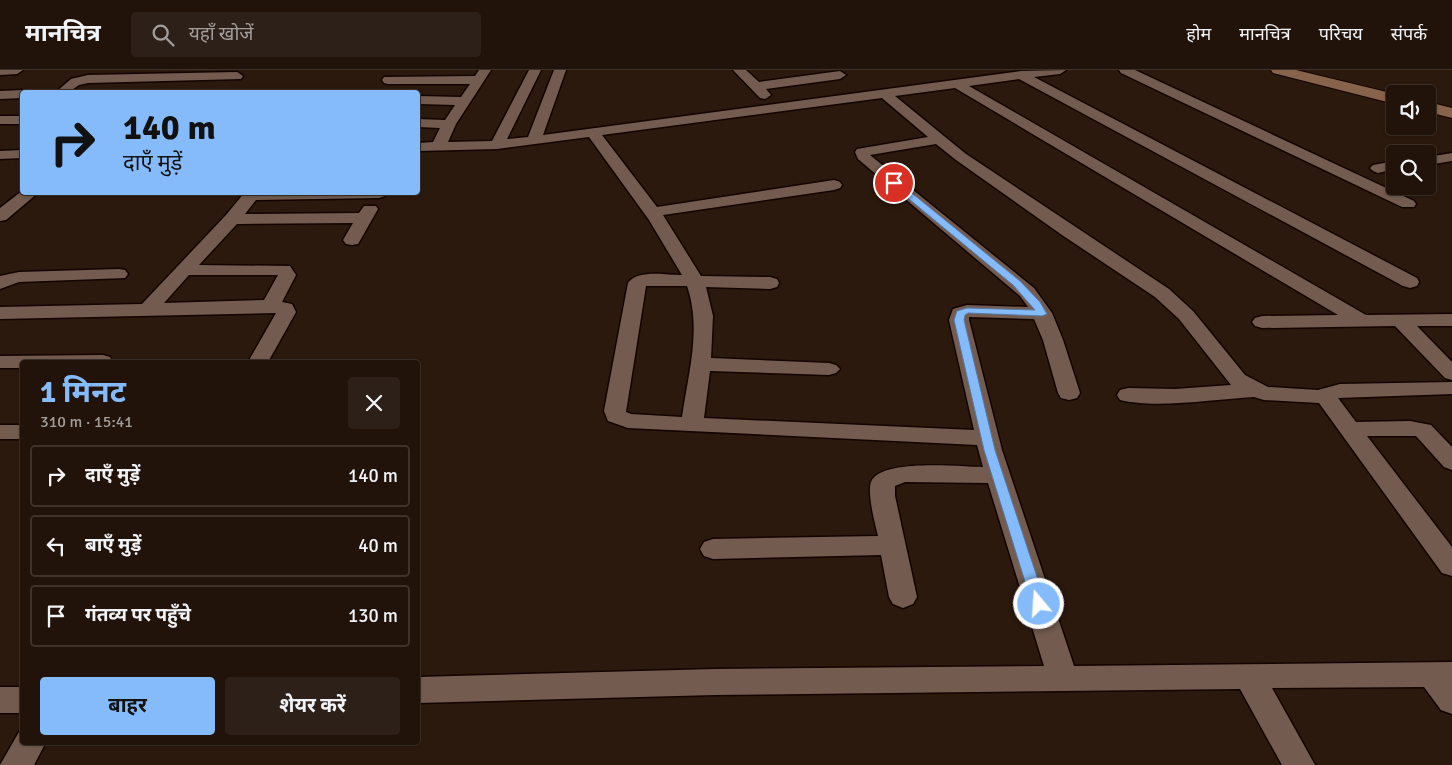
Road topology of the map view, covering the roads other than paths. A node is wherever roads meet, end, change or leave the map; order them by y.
1 (17, 70) edge
2 (535, 70) edge
3 (560, 70) edge
4 (739, 70) edge
5 (986, 70) edge
6 (1060, 70) edge
7 (1125, 70) edge
8 (1278, 70) edge
9 (1297, 70) edge
10 (0, 71) edge
11 (240, 73) edge
12 (838, 73) edge
13 (482, 75) edge
14 (1021, 75) junction
15 (1000, 78) junction
16 (388, 80) dead end
17 (957, 84) junction
18 (756, 86) junction
19 (224, 87) dead end
20 (65, 90) edge
21 (1386, 92) edge
22 (20, 94) edge
23 (877, 94) junction
24 (0, 95) edge
25 (1386, 97) edge
26 (420, 100) edge
27 (465, 101) junction
28 (1436, 104) edge
29 (778, 108) junction
30 (1452, 108) edge
31 (1436, 109) edge
32 (1452, 113) edge
33 (0, 120) edge
34 (20, 120) edge
35 (420, 123) edge
36 (450, 124) junction
37 (593, 133) junction
38 (940, 139) junction
39 (534, 140) junction
40 (497, 145) junction
41 (420, 147) edge
42 (438, 147) junction
43 (20, 154) edge
44 (0, 155) edge
45 (1452, 157) edge
46 (1436, 160) edge
47 (1386, 167) edge
48 (1378, 168) dead end
49 (834, 185) dead end
50 (27, 195) edge
51 (252, 195) edge
52 (378, 195) edge
53 (1408, 204) dead end
54 (653, 212) junction
55 (0, 216) edge
56 (365, 218) junction
57 (232, 219) junction
58 (352, 240) dead end
59 (184, 270) junction
60 (119, 274) dead end
61 (695, 281) junction
62 (770, 282) dead end
63 (1410, 282) dead end
64 (0, 283) edge
65 (270, 306) junction
66 (147, 310) junction
67 (0, 313) edge
68 (1042, 314) junction
69 (1360, 320) junction
70 (1400, 320) junction
71 (1452, 320) edge
72 (1262, 322) dead end
73 (259, 360) edge
74 (0, 362) edge
75 (20, 362) edge
76 (699, 364) junction
77 (829, 369) dead end
78 (1452, 374) edge
79 (1452, 388) edge
80 (1256, 390) junction
81 (1069, 393) dead end
82 (1128, 396) dead end
83 (1326, 397) junction
84 (692, 424) junction
85 (1350, 429) junction
86 (0, 432) edge
87 (20, 432) edge
88 (986, 438) junction
89 (1452, 462) edge
90 (997, 474) junction
91 (892, 545) junction
92 (712, 549) dead end
93 (1452, 566) edge
94 (903, 597) dead end
95 (1442, 674) edge
96 (1249, 677) junction
97 (1063, 678) junction
98 (420, 690) edge
99 (0, 700) edge
100 (20, 700) edge
101 (1452, 701) edge
102 (28, 745) edge
103 (16, 765) edge
104 (1299, 765) edge

1 - 10 street
2 - 40 street
3 - 39 street
4 - 18 street
5 - 15 street
6 - 14 street
7 - 53 street
8 - 25 main road
9 - 21 main road
11 - 19 street
11 - 20 street
12 - 18 street
12 - 23 street
13 - 16 street
13 - 27 street
14 - 15 street
14 - 63 street
15 - 17 street
17 - 23 street
17 - 69 street
18 - 29 street
22 - 24 street
23 - 29 street
23 - 38 street
26 - 27 street
27 - 36 street
28 - 30 main road
29 - 37 street
31 - 32 main road
33 - 34 street
35 - 36 street
36 - 42 street
37 - 39 street
37 - 54 street
38 - 68 street
38 - 80 street
39 - 40 street
40 - 42 street
41 - 42 street
43 - 44 street
45 - 46 street
47 - 48 street
49 - 54 street
50 - 55 street
51 - 57 street
52 - 56 street
54 - 61 street
56 - 57 street
56 - 58 street
57 - 59 street
59 - 65 street
59 - 66 street
60 - 64 street
61 - 62 street
61 - 76 street
61 - 84 street
65 - 66 street
65 - 73 street
66 - 67 street
68 - 81 street
68 - 88 street
69 - 70 street
69 - 72 street
70 - 71 street
70 - 78 street
74 - 75 street
76 - 77 street
76 - 84 street
79 - 83 street
80 - 82 street
80 - 83 street
83 - 85 street
84 - 88 street
85 - 89 street
85 - 93 street
86 - 87 street
88 - 90 street
90 - 91 street
90 - 97 street
91 - 92 street
91 - 94 street
95 - 96 street
95 - 101 street
96 - 97 street
96 - 104 street
97 - 98 street
99 - 100 street
102 - 103 street

